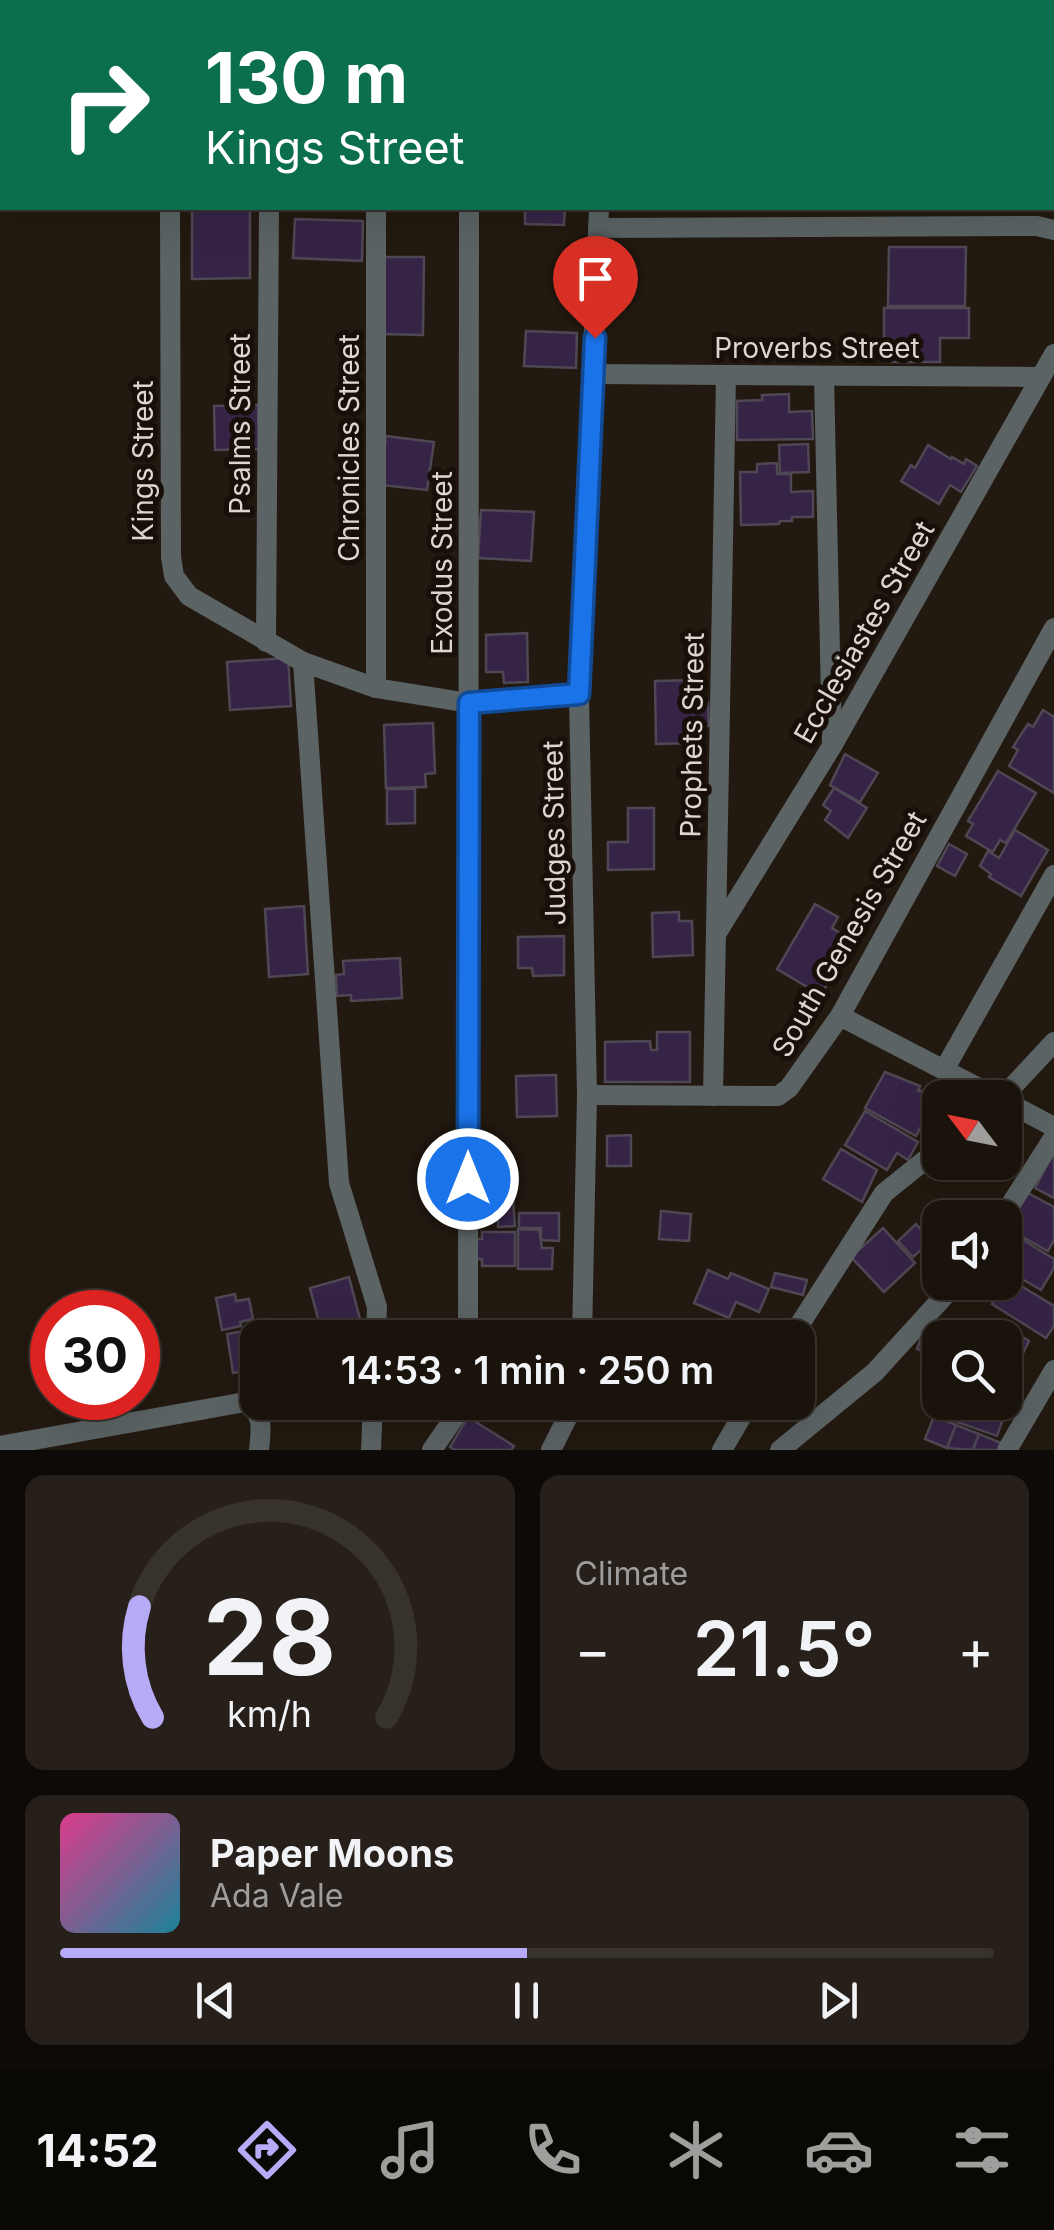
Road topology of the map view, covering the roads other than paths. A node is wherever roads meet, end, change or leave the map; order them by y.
1 (170, 210) edge
2 (269, 210) edge
3 (376, 210) edge
4 (469, 210) edge
5 (598, 218) edge
6 (1054, 230) edge
7 (1054, 354) edge
8 (594, 374) junction
9 (726, 376) junction
10 (824, 376) junction
11 (1041, 377) junction
12 (1054, 628) edge
13 (266, 642) junction
14 (303, 662) junction
15 (376, 688) junction
16 (579, 694) junction
17 (469, 703) junction
18 (832, 746) junction
19 (1054, 875) edge
20 (717, 934) junction
21 (840, 1016) junction
22 (1054, 1042) edge
23 (944, 1070) junction
24 (964, 1080) edge
25 (1019, 1080) edge
26 (587, 1094) junction
27 (712, 1096) junction
28 (1022, 1110) edge
29 (1054, 1127) edge
30 (1054, 1137) edge
31 (922, 1162) edge
32 (1014, 1200) edge
33 (941, 1300) edge
34 (377, 1320) edge
35 (468, 1320) edge
36 (582, 1320) edge
37 (803, 1320) edge
38 (1054, 1370) edge
39 (372, 1420) edge
40 (453, 1420) edge
41 (567, 1420) edge
42 (740, 1420) edge
43 (0, 1446) edge
44 (259, 1450) edge
45 (371, 1450) edge
46 (432, 1450) edge
47 (551, 1450) edge
48 (722, 1450) edge
49 (780, 1450) edge
50 (1007, 1450) edge

1 - 13 street, Kings Street
2 - 13 street, Psalms Street
3 - 15 street, Chronicles Street
4 - 17 street, Exodus Street
5 - 6 street
5 - 8 street, Judges Street
7 - 11 street, Ecclesiastes Street
8 - 9 street, Proverbs Street
8 - 16 street, Judges Street
9 - 10 street, Proverbs Street
9 - 20 street, Prophets Street
10 - 11 street, Proverbs Street
10 - 18 street
11 - 18 street, Ecclesiastes Street
12 - 21 street, South Genesis Street
13 - 14 street, Kings Street
14 - 15 street, Kings Street
14 - 34 street
15 - 17 street, Kings Street
16 - 17 street, Kings Street
16 - 26 street, Judges Street
17 - 35 street, Exodus Street
18 - 20 street, Ecclesiastes Street
19 - 23 street
20 - 27 street, Prophets Street
21 - 23 street
21 - 27 street, South Genesis Street
22 - 25 street
23 - 24 street
26 - 27 street, South Genesis Street
26 - 36 street, Judges Street
28 - 29 street
30 - 32 street
31 - 37 street
33 - 49 street
38 - 50 street
39 - 45 street
40 - 46 street
41 - 47 street
42 - 48 street
43 - 44 street

